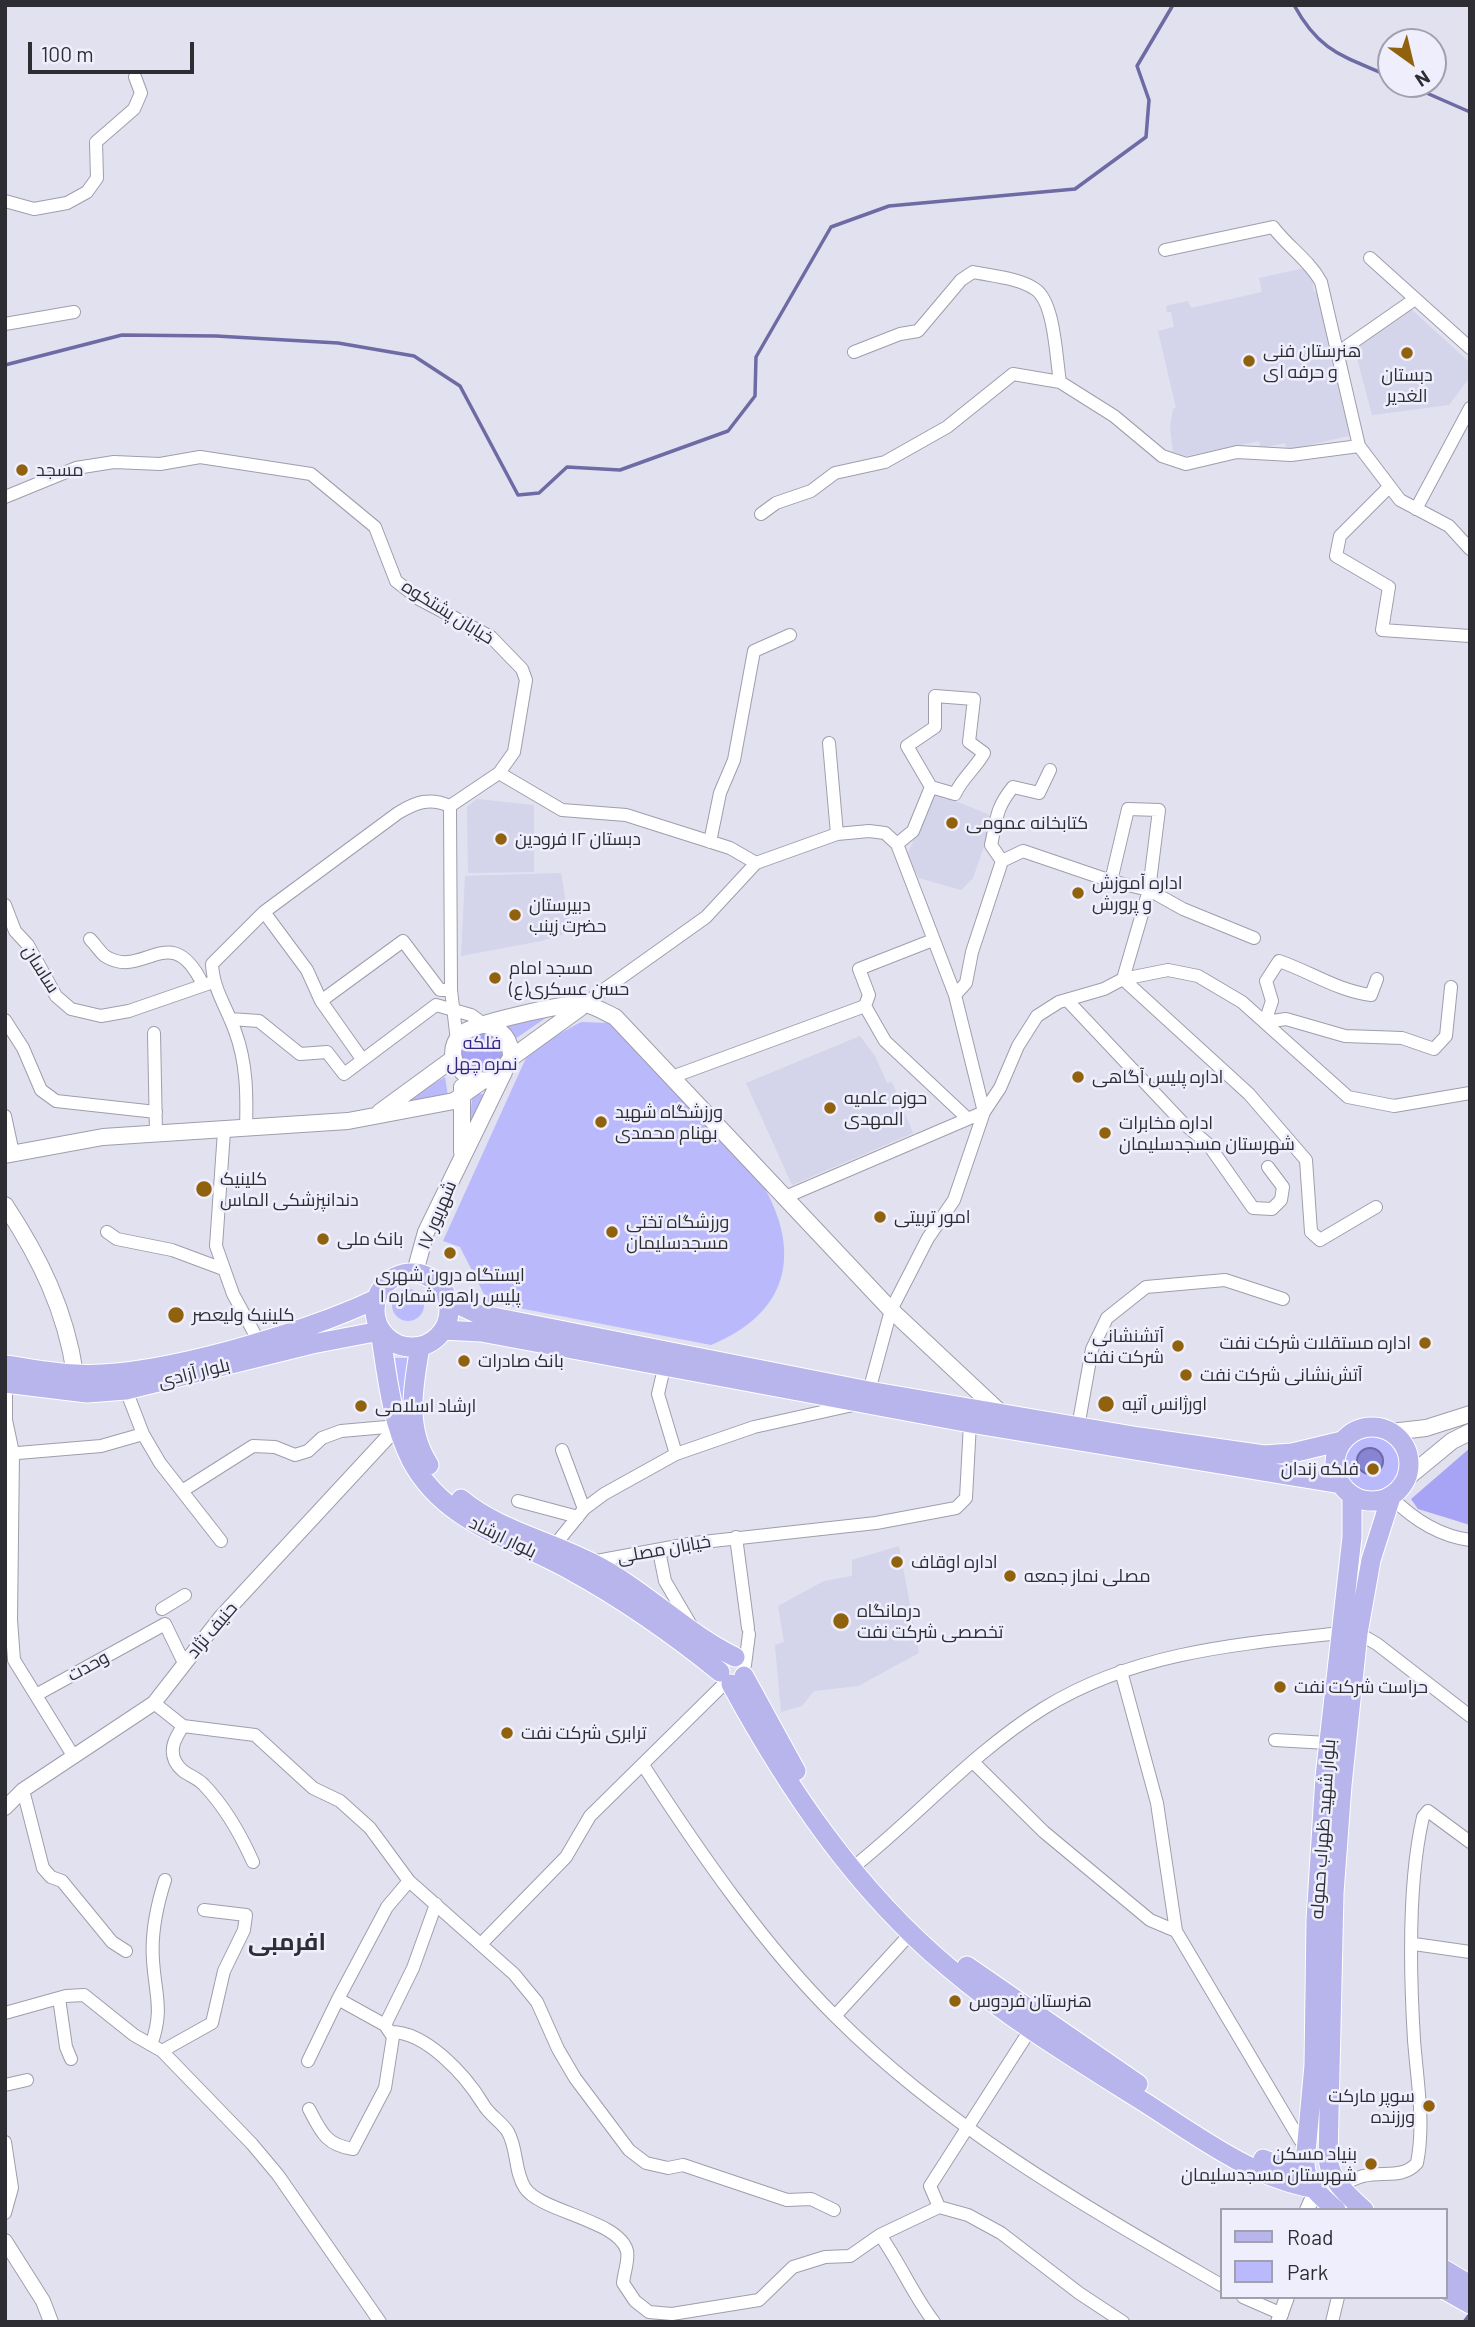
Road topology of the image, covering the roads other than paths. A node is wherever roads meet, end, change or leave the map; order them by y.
1 (135, 77) dead end
2 (5, 201) edge
3 (1165, 250) dead end
4 (1370, 258) dead end
5 (1415, 299) junction
6 (74, 312) dead end
7 (5, 324) edge
8 (1470, 348) edge
9 (854, 352) dead end
10 (1336, 354) junction
11 (1060, 382) junction
12 (1470, 408) edge
13 (1465, 421) edge
14 (1359, 446) junction
15 (1390, 487) junction
16 (5, 497) edge
17 (1416, 509) junction
18 (761, 514) dead end
19 (1470, 549) edge
20 (790, 635) dead end
21 (1470, 636) edge
22 (829, 743) dead end
23 (1050, 770) dead end
24 (499, 773) junction
25 (931, 787) junction
26 (450, 806) junction
27 (837, 834) junction
28 (710, 842) junction
29 (897, 844) junction
30 (1002, 861) junction
31 (756, 863) junction
32 (1111, 881) junction
33 (1149, 890) junction
34 (5, 905) edge
35 (264, 912) junction
36 (1254, 938) dead end
37 (90, 939) dead end
38 (933, 940) junction
39 (1123, 979) junction
40 (1377, 979) dead end
41 (208, 983) junction
42 (1451, 987) dead end
43 (451, 990) junction
44 (955, 995) junction
45 (1067, 1000) junction
46 (321, 1001) junction
47 (584, 1004) junction
48 (865, 1006) junction
49 (453, 1007) junction
50 (230, 1019) junction
51 (5, 1020) edge
52 (1265, 1022) junction
53 (485, 1025) junction
54 (154, 1033) dead end
55 (457, 1041) junction
56 (362, 1059) junction
57 (456, 1063) junction
58 (507, 1065) junction
59 (672, 1077) junction
60 (481, 1082) junction
61 (1470, 1093) edge
62 (463, 1094) junction
63 (446, 1103) junction
64 (156, 1112) junction
65 (984, 1112) junction
66 (377, 1114) junction
67 (5, 1116) edge
68 (967, 1118) junction
69 (246, 1129) junction
70 (224, 1130) junction
71 (463, 1132) junction
72 (156, 1133) junction
73 (9, 1154) edge
74 (462, 1158) junction
75 (1268, 1167) dead end
76 (783, 1198) junction
77 (5, 1205) edge
78 (1376, 1207) dead end
79 (107, 1232) dead end
80 (223, 1269) junction
81 (415, 1272) junction
82 (376, 1299) junction
83 (1283, 1299) dead end
84 (448, 1300) junction
85 (891, 1310) junction
86 (443, 1330) junction
87 (380, 1331) junction
88 (258, 1340) junction
89 (420, 1347) junction
90 (665, 1364) junction
91 (75, 1374) junction
92 (6, 1377) edge
93 (126, 1390) junction
94 (865, 1397) junction
95 (1002, 1414) junction
96 (1470, 1414) edge
97 (970, 1423) junction
98 (398, 1426) junction
99 (1078, 1427) junction
100 (1391, 1432) junction
101 (1470, 1432) edge
102 (143, 1434) junction
103 (1342, 1441) junction
104 (562, 1450) dead end
105 (9, 1453) edge
106 (1292, 1453) junction
107 (676, 1454) junction
108 (1290, 1477) junction
109 (1407, 1478) junction
110 (1346, 1490) junction
111 (182, 1492) junction
112 (1391, 1497) junction
113 (518, 1502) dead end
114 (581, 1513) junction
115 (736, 1536) junction
116 (1470, 1540) edge
117 (221, 1541) dead end
118 (1351, 1544) junction
119 (1377, 1544) junction
120 (554, 1546) junction
121 (666, 1548) junction
122 (578, 1562) junction
123 (8, 1594) edge
124 (185, 1595) dead end
125 (162, 1609) dead end
126 (696, 1633) junction
127 (1350, 1633) junction
128 (184, 1663) junction
129 (1121, 1671) junction
130 (734, 1673) junction
131 (36, 1695) junction
132 (154, 1703) junction
133 (1470, 1716) edge
134 (183, 1726) junction
135 (1275, 1740) dead end
136 (1328, 1743) junction
137 (75, 1757) junction
138 (973, 1762) junction
139 (643, 1765) junction
140 (23, 1790) junction
141 (5, 1793) edge
142 (5, 1808) edge
143 (1470, 1842) edge
144 (253, 1862) dead end
145 (856, 1865) junction
146 (165, 1880) dead end
147 (409, 1881) junction
148 (436, 1903) junction
149 (204, 1910) dead end
150 (1176, 1931) junction
151 (911, 1933) junction
152 (481, 1944) junction
153 (1414, 1944) junction
154 (126, 1951) dead end
155 (1470, 1952) edge
156 (59, 1998) junction
157 (338, 1999) junction
158 (5, 2013) edge
159 (835, 2016) junction
160 (387, 2028) junction
161 (1030, 2031) junction
162 (156, 2048) junction
163 (71, 2059) dead end
164 (309, 2061) dead end
165 (27, 2080) dead end
166 (5, 2085) edge
167 (309, 2109) dead end
168 (968, 2130) junction
169 (5, 2142) edge
170 (1306, 2142) junction
171 (1328, 2152) junction
172 (1305, 2163) junction
173 (1325, 2196) edge
174 (939, 2207) junction
175 (1358, 2208) edge
176 (834, 2210) dead end
177 (5, 2213) edge
178 (880, 2235) junction
179 (5, 2241) edge
180 (1447, 2278) edge
181 (1220, 2284) edge
182 (1470, 2286) edge
183 (1247, 2299) edge
184 (1286, 2299) edge
185 (1338, 2299) edge
186 (1470, 2304) edge
187 (1280, 2318) edge
188 (51, 2322) edge
189 (380, 2322) edge
190 (934, 2322) edge
191 (1123, 2322) edge
192 (1332, 2322) edge

1 - 2 street
3 - 10 street
4 - 5 street
5 - 8 street
5 - 10 street
6 - 7 street
9 - 11 street
10 - 14 street
11 - 14 street
11 - 18 street
12 - 13 street
13 - 17 street
14 - 15 street
15 - 17 street
15 - 21 street
16 - 24 street, خیابان پشتکوه
17 - 19 street
20 - 28 street
22 - 27 street
23 - 30 street
24 - 26 street, خیابان پشتکوه
24 - 28 street
25 - 25 street
25 - 29 street
26 - 35 street
26 - 43 street
27 - 29 street
27 - 31 street
28 - 31 street
29 - 38 street
30 - 32 street
30 - 44 street
31 - 47 street
32 - 33 street
32 - 33 street
33 - 36 street
33 - 39 street
34 - 41 street, ساسان
35 - 41 street
35 - 46 street
37 - 41 street
38 - 44 street
38 - 48 street
39 - 45 street
39 - 52 street
39 - 78 street
40 - 52 street
41 - 50 street
42 - 52 street
43 - 46 street
43 - 49 street
44 - 65 street
45 - 65 street
45 - 75 street
46 - 56 street
47 - 53 main road
47 - 58 main road
47 - 59 main road
48 - 59 street
48 - 68 street
49 - 53 street
49 - 55 street
49 - 56 street
50 - 56 street
50 - 69 street
51 - 64 street
52 - 61 street
53 - 55 main road
53 - 58 main road
54 - 64 street
55 - 57 main road
57 - 60 main road
57 - 62 main road
57 - 66 main road
58 - 60 main road
58 - 74 main road, ۱۷ شهریور
59 - 76 main road
60 - 62 main road
62 - 63 main road
62 - 71 main road
63 - 66 main road
63 - 71 main road
64 - 72 street
65 - 68 street
65 - 85 street
66 - 69 main road
67 - 73 street
68 - 76 street
69 - 70 main road
70 - 72 main road
70 - 80 street
71 - 74 main road
72 - 73 main road
74 - 81 main road, ۱۷ شهریور
76 - 85 main road
77 - 91 main road
79 - 80 street
80 - 88 street
81 - 82 main road
81 - 84 main road
82 - 87 main road
82 - 88 main road, بلوار آزادی
83 - 99 street
84 - 86 main road
84 - 94 main road
85 - 94 street
85 - 95 main road
86 - 89 main road
86 - 90 main road
87 - 89 main road
87 - 93 main road, بلوار آزادی
87 - 98 main road, بلوار ارشاد
88 - 91 main road, بلوار آزادی
89 - 120 main road, بلوار ارشاد
90 - 94 main road
90 - 107 street
91 - 92 main road, بلوار آزادی
92 - 93 main road, بلوار آزادی
92 - 105 street
93 - 102 street
94 - 95 main road
94 - 97 main road
94 - 107 street
95 - 99 main road
96 - 100 main road
97 - 108 main road
97 - 115 street, خیابان مصلی
98 - 111 street
98 - 122 main road, بلوار ارشاد
98 - 128 street, حنیف نژاد
99 - 106 main road
100 - 103 main road
100 - 109 main road
101 - 109 main road
102 - 105 street
102 - 111 street
103 - 106 main road
103 - 110 main road
104 - 114 street
105 - 123 street
106 - 108 main road
107 - 114 street
108 - 110 main road
109 - 112 main road
110 - 112 main road
110 - 118 main road, بلوار شهید ظهراب حموله
111 - 117 street
112 - 116 street
112 - 119 main road, بلوار شهید ظهراب حموله
113 - 114 street
114 - 120 street
115 - 121 street, خیابان مصلی
115 - 130 street
118 - 119 main road
118 - 127 main road, بلوار شهید ظهراب حموله
119 - 127 main road, بلوار شهید ظهراب حموله
120 - 122 main road, بلوار ارشاد
121 - 122 street, خیابان مصلی
121 - 126 street
122 - 126 main road, بلوار ارشاد
122 - 130 main road, بلوار ارشاد
123 - 131 street
124 - 125 street
126 - 130 main road, بلوار ارشاد
127 - 129 street
127 - 133 street
127 - 136 main road, بلوار شهید ظهراب حموله
127 - 171 main road, بلوار شهید ظهراب حموله
128 - 131 street, وحدت
128 - 132 street, حنیف نژاد
129 - 138 street
129 - 150 street
130 - 139 street
130 - 145 main road
131 - 137 street
132 - 134 street
132 - 137 street, حنیف نژاد
134 - 144 street
134 - 147 street
135 - 136 street
136 - 170 main road, بلوار شهید ظهراب حموله
137 - 140 street, حنیف نژاد
138 - 145 street
138 - 150 street
139 - 152 street
139 - 159 street
140 - 141 street
140 - 142 street, حنیف نژاد
140 - 154 street
143 - 153 street
145 - 151 main road
145 - 172 main road
146 - 162 street
147 - 148 street
147 - 157 street
148 - 152 street
148 - 160 street
149 - 162 street
150 - 170 street
151 - 159 street
151 - 161 main road
152 - 176 street
153 - 155 street
153 - 173 street
156 - 158 street
156 - 162 street
156 - 163 street
157 - 160 street
157 - 164 street
159 - 168 street
160 - 167 street
160 - 178 street
161 - 168 street
161 - 173 main road
162 - 189 street
165 - 166 street
168 - 174 street
168 - 181 street
169 - 177 street
170 - 171 main road
170 - 172 main road, بلوار شهید ظهراب حموله
171 - 172 main road
171 - 173 main road
172 - 173 main road, بلوار شهید ظهراب حموله
173 - 175 main road
174 - 178 street
174 - 191 street
178 - 190 street
179 - 188 street
180 - 182 main road
180 - 186 main road
183 - 187 street
184 - 187 street
185 - 192 street

